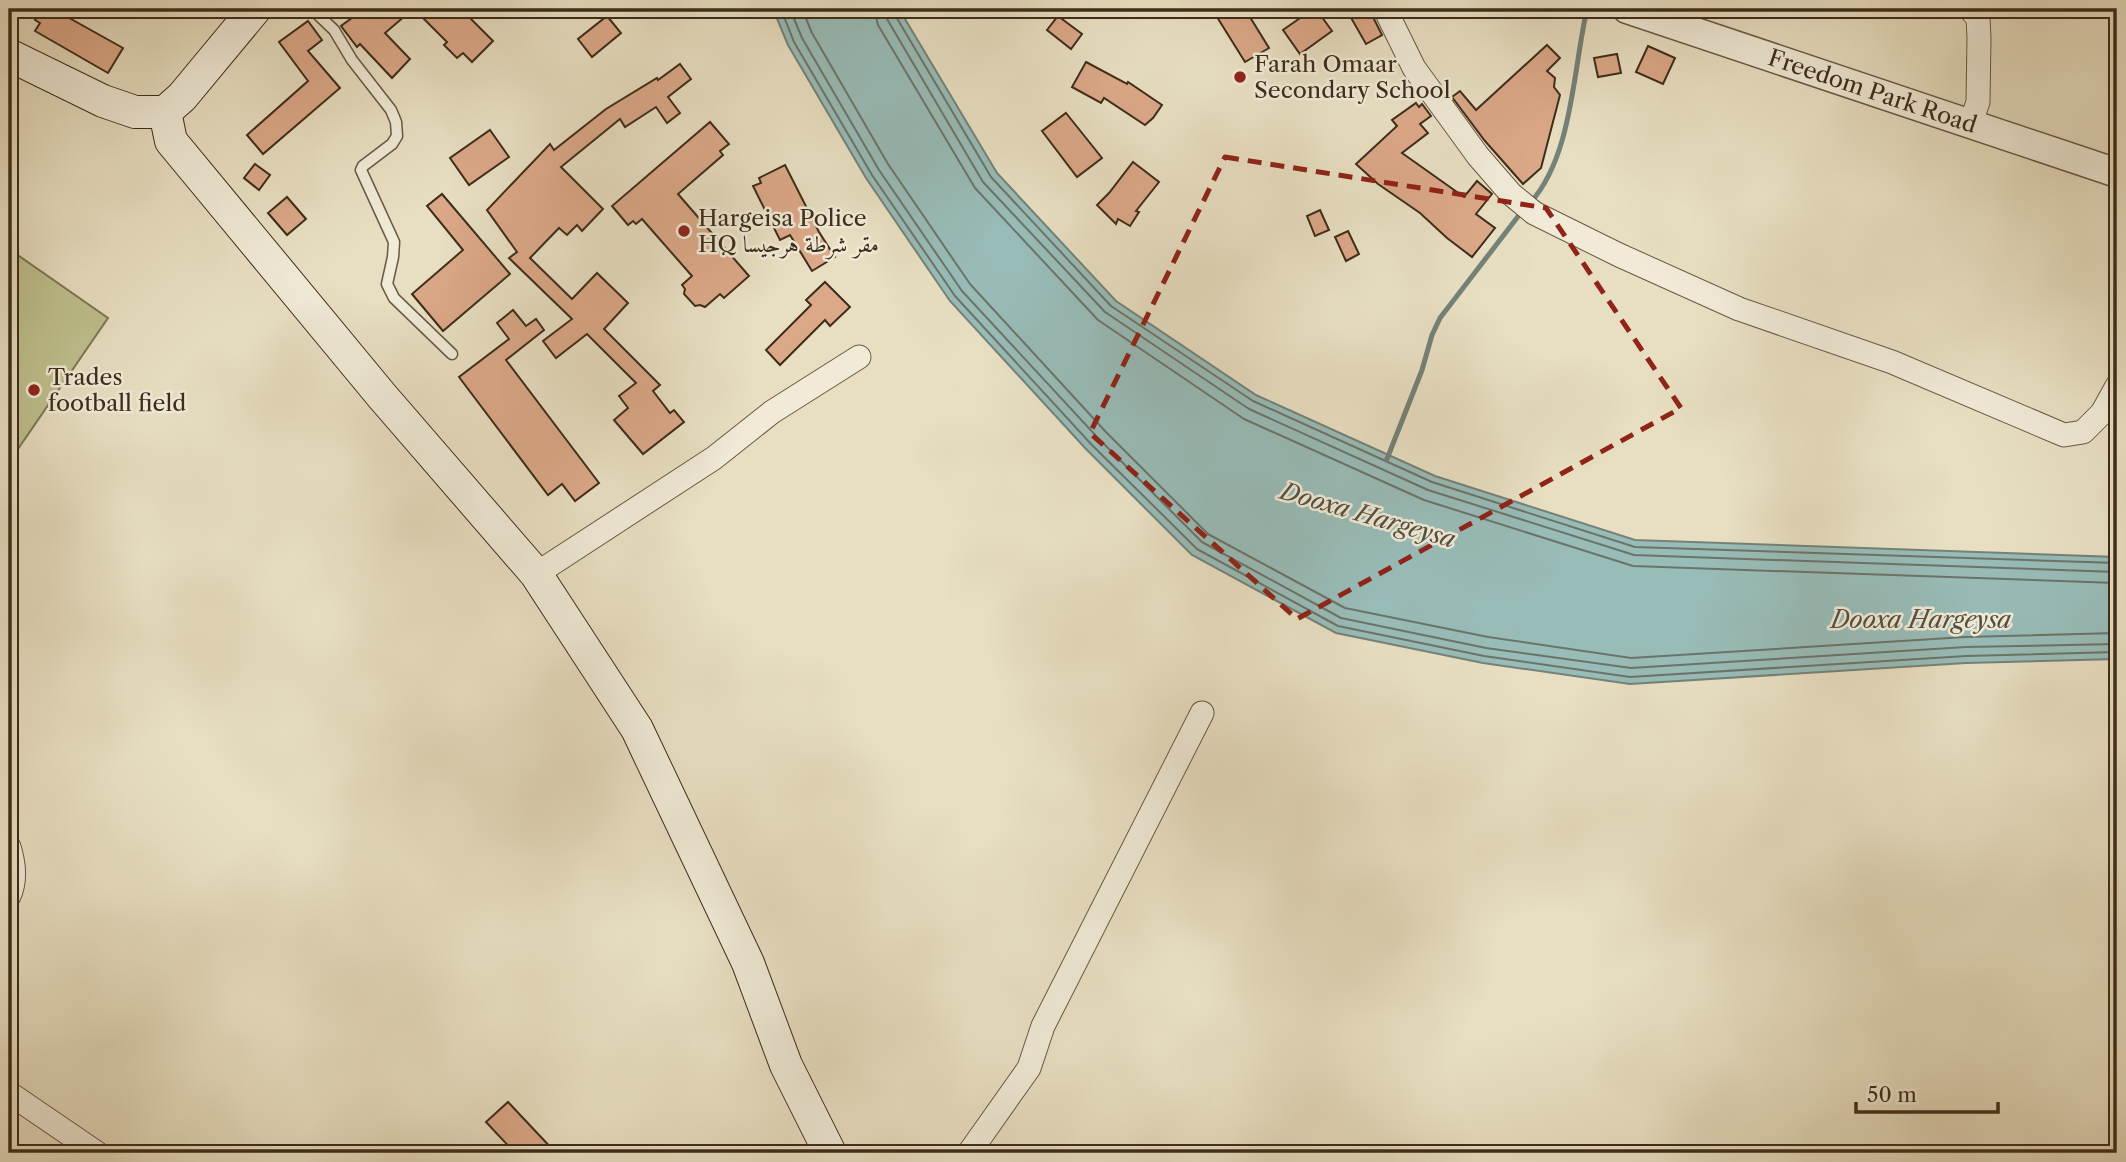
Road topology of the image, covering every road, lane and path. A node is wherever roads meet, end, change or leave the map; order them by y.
1 (255, 9) edge
2 (312, 9) edge
3 (1385, 9) edge
4 (1627, 9) edge
5 (1978, 12) edge
6 (9, 55) edge
7 (165, 112) junction
8 (1970, 125) junction
9 (2117, 173) edge
10 (452, 354) dead end
11 (859, 357) dead end
12 (2117, 386) edge
13 (536, 574) junction
14 (1202, 713) dead end
15 (9, 847) edge
16 (9, 896) edge
17 (9, 1093) edge
18 (97, 1153) edge
19 (830, 1153) edge
20 (970, 1153) edge

1 - 7 main road
2 - 10 lane
3 - 12 street
4 - 8 street, Freedom Park Road
5 - 8 street
6 - 7 main road
7 - 13 main road
8 - 9 street, Freedom Park Road
11 - 13 street
13 - 19 main road
14 - 20 street
15 - 16 street
17 - 18 street

